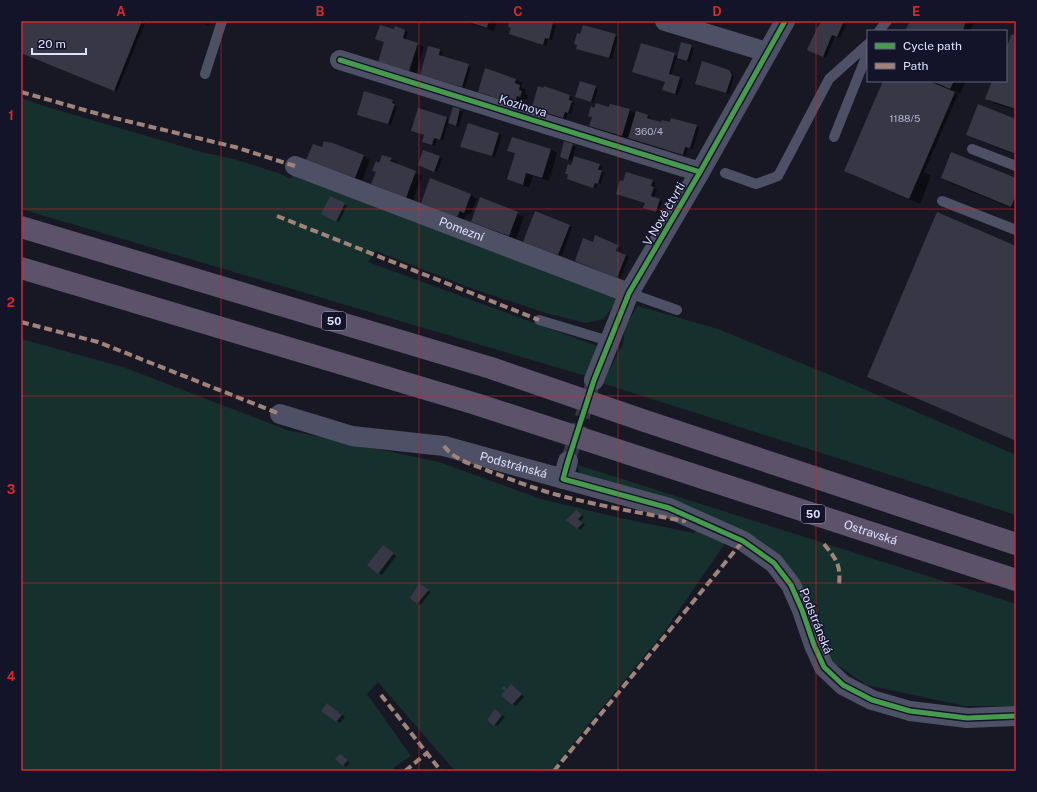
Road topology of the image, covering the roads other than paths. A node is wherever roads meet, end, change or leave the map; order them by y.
1 (222, 21) edge
2 (665, 21) edge
3 (785, 21) edge
4 (887, 21) edge
5 (881, 30) edge
6 (867, 45) edge
7 (767, 52) junction
8 (867, 54) edge
9 (340, 60) dead end
10 (205, 74) dead end
11 (834, 137) dead end
12 (972, 149) dead end
13 (295, 166) dead end
14 (1016, 166) edge
15 (700, 172) junction
16 (725, 172) dead end
17 (942, 201) dead end
18 (21, 227) edge
19 (1016, 230) edge
20 (21, 268) edge
21 (629, 293) junction
22 (677, 310) dead end
23 (539, 320) dead end
24 (609, 341) junction
25 (594, 380) tunnel mouth
26 (280, 414) dead end
27 (1016, 544) edge
28 (1016, 580) edge
29 (1016, 716) edge

1 - 10 lane
2 - 7 street
3 - 7 street, V Nové čtvrti
4 - 5 lane
6 - 16 lane
7 - 15 street, V Nové čtvrti
8 - 11 lane
9 - 15 street, Kozinova
12 - 14 lane
13 - 21 street, Pomezní
15 - 21 street, V Nové čtvrti
17 - 19 lane
18 - 27 highway, 50
20 - 28 highway, Ostravská / 50
21 - 22 lane
21 - 24 street, V Nové čtvrti
23 - 24 lane
24 - 25 street, V Nové čtvrti
26 - 29 street, Podstránská

